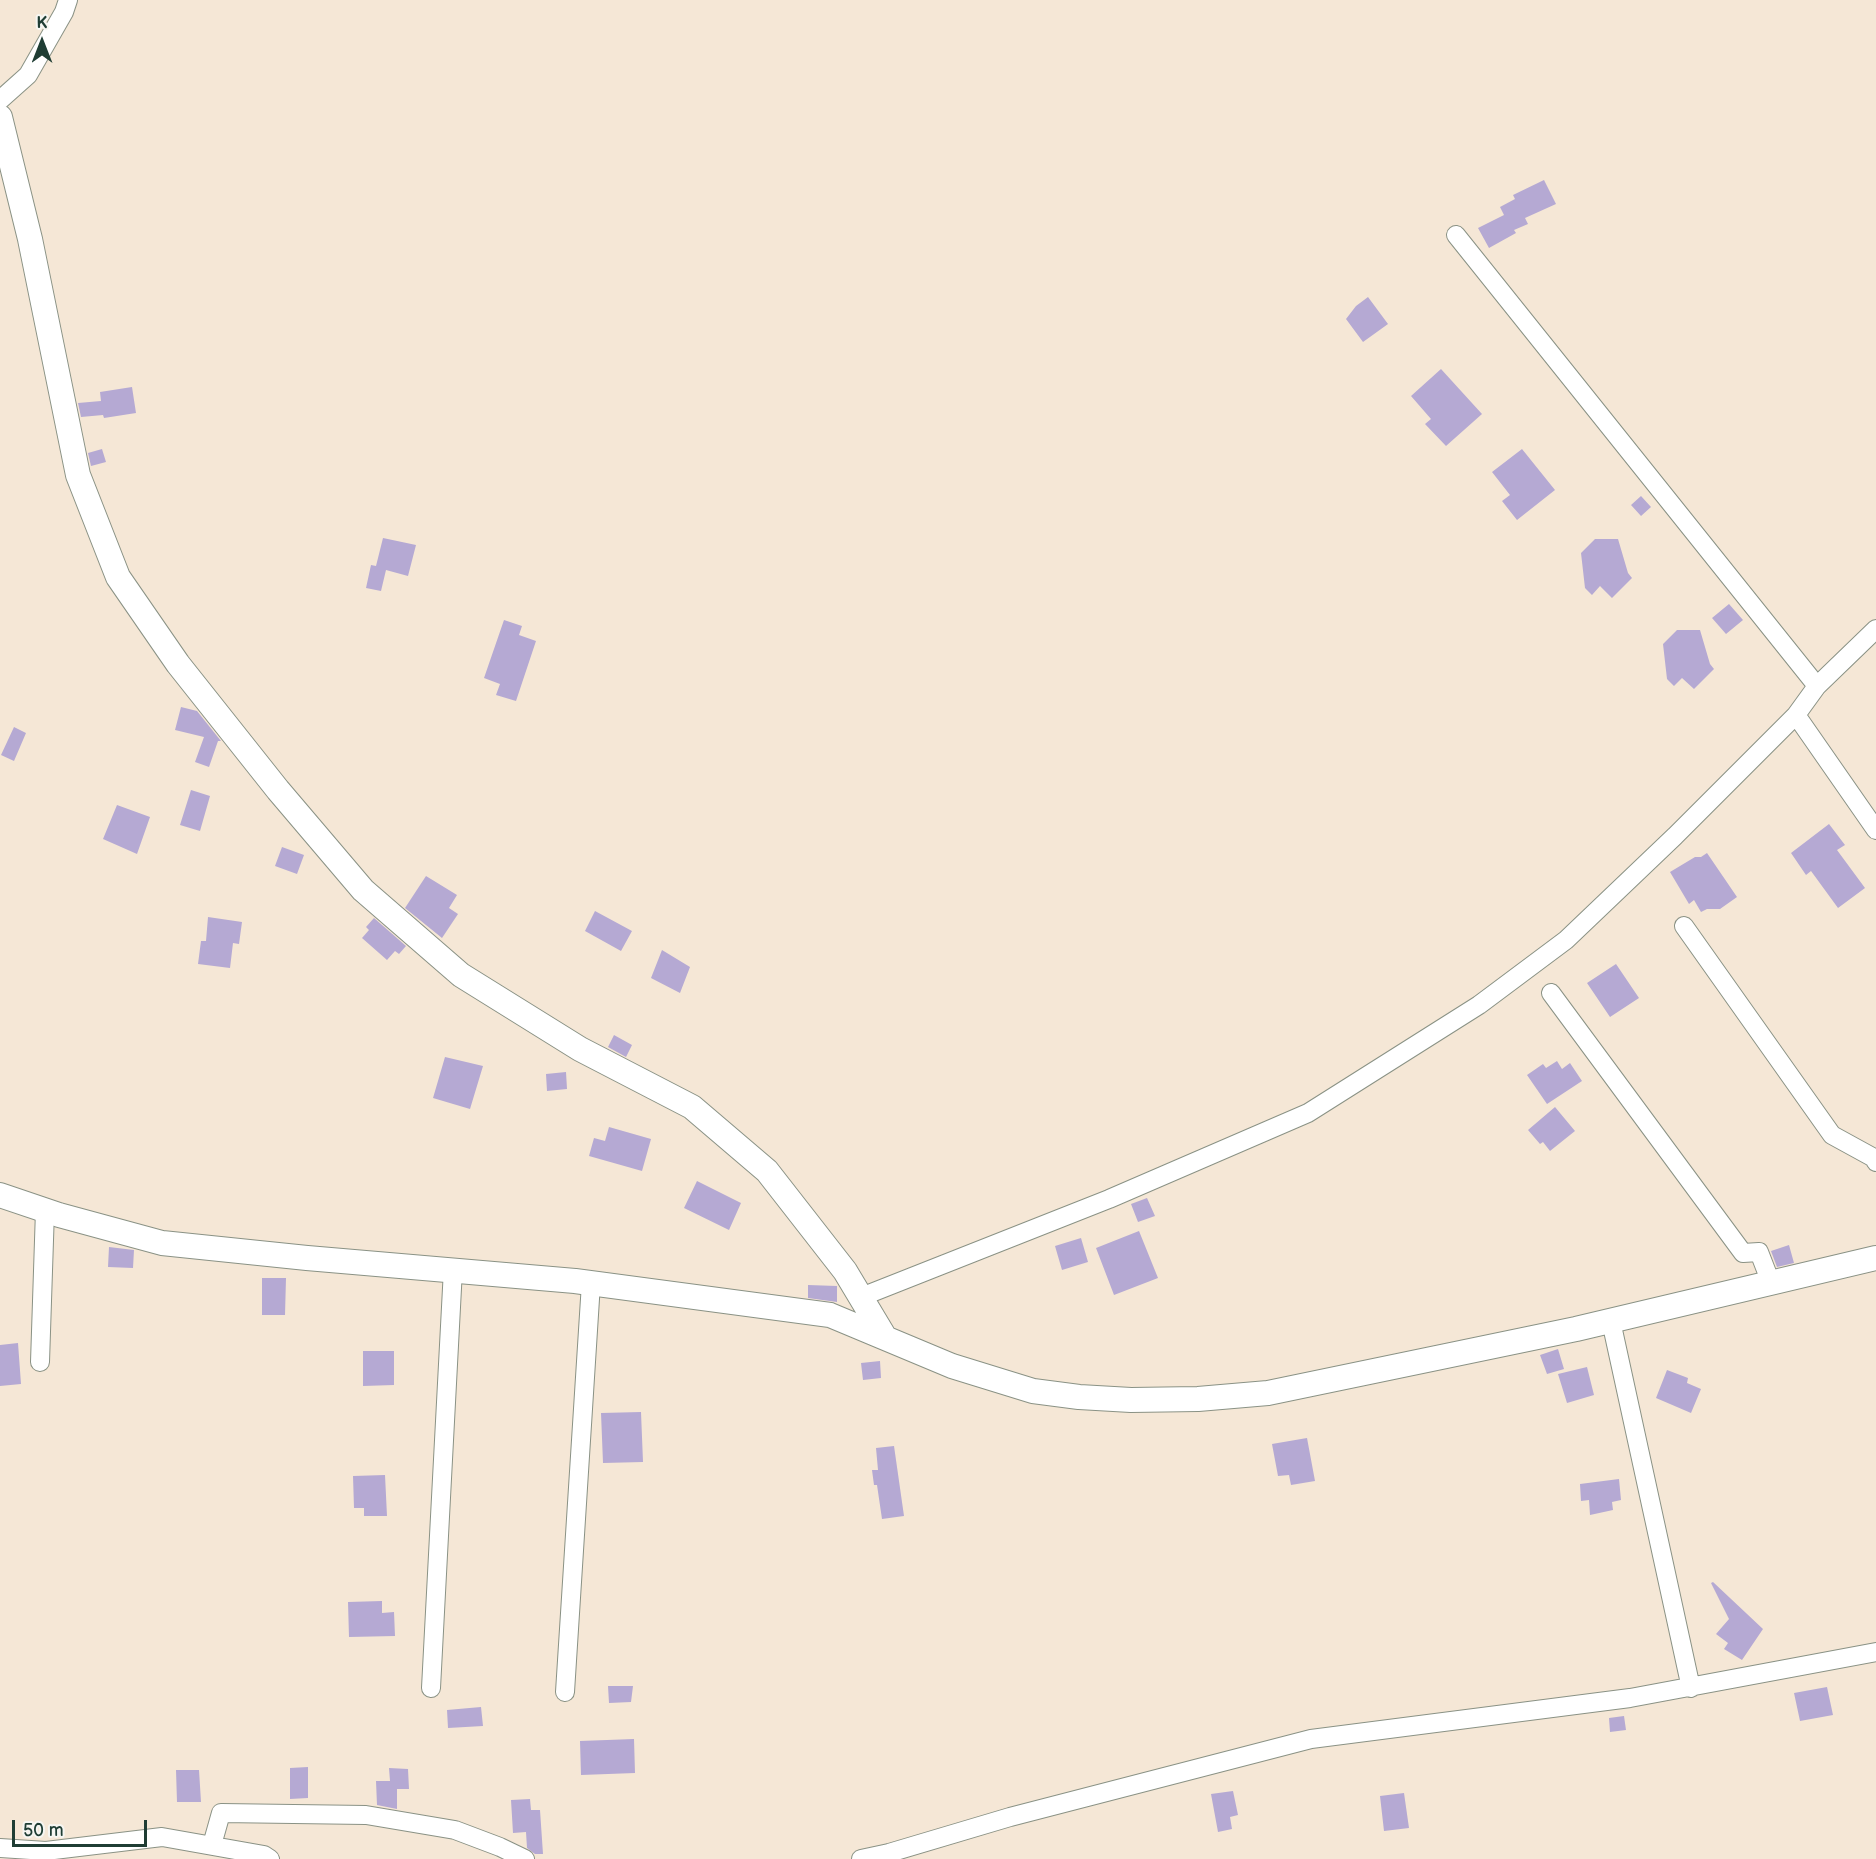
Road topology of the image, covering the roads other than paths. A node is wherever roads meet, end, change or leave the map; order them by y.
1 (68, 0) edge
2 (0, 100) edge
3 (0, 117) edge
4 (1456, 235) dead end
5 (1876, 629) edge
6 (1816, 686) junction
7 (1796, 715) junction
8 (1876, 830) edge
9 (1684, 926) dead end
10 (1551, 993) dead end
11 (1876, 1162) edge
12 (0, 1195) edge
13 (45, 1210) junction
14 (1876, 1258) edge
15 (453, 1269) junction
16 (591, 1283) junction
17 (1772, 1283) junction
18 (861, 1297) junction
19 (1611, 1321) junction
20 (884, 1336) junction
21 (40, 1362) dead end
22 (1876, 1652) edge
23 (431, 1688) dead end
24 (1691, 1688) junction
25 (566, 1692) dead end
26 (212, 1845) junction
27 (0, 1848) edge
28 (270, 1859) edge
29 (525, 1859) edge
30 (861, 1859) edge

1 - 2 street
3 - 18 street
4 - 6 street
5 - 6 street
6 - 7 street
7 - 8 street
7 - 18 street
9 - 11 street
10 - 17 street
12 - 13 street
13 - 15 street
13 - 21 street
14 - 17 street
15 - 16 street
15 - 23 street
16 - 20 street
16 - 25 street
17 - 19 street
18 - 20 street
19 - 20 street
19 - 24 street
22 - 24 street
24 - 30 street
26 - 27 street
26 - 28 street
26 - 29 street

